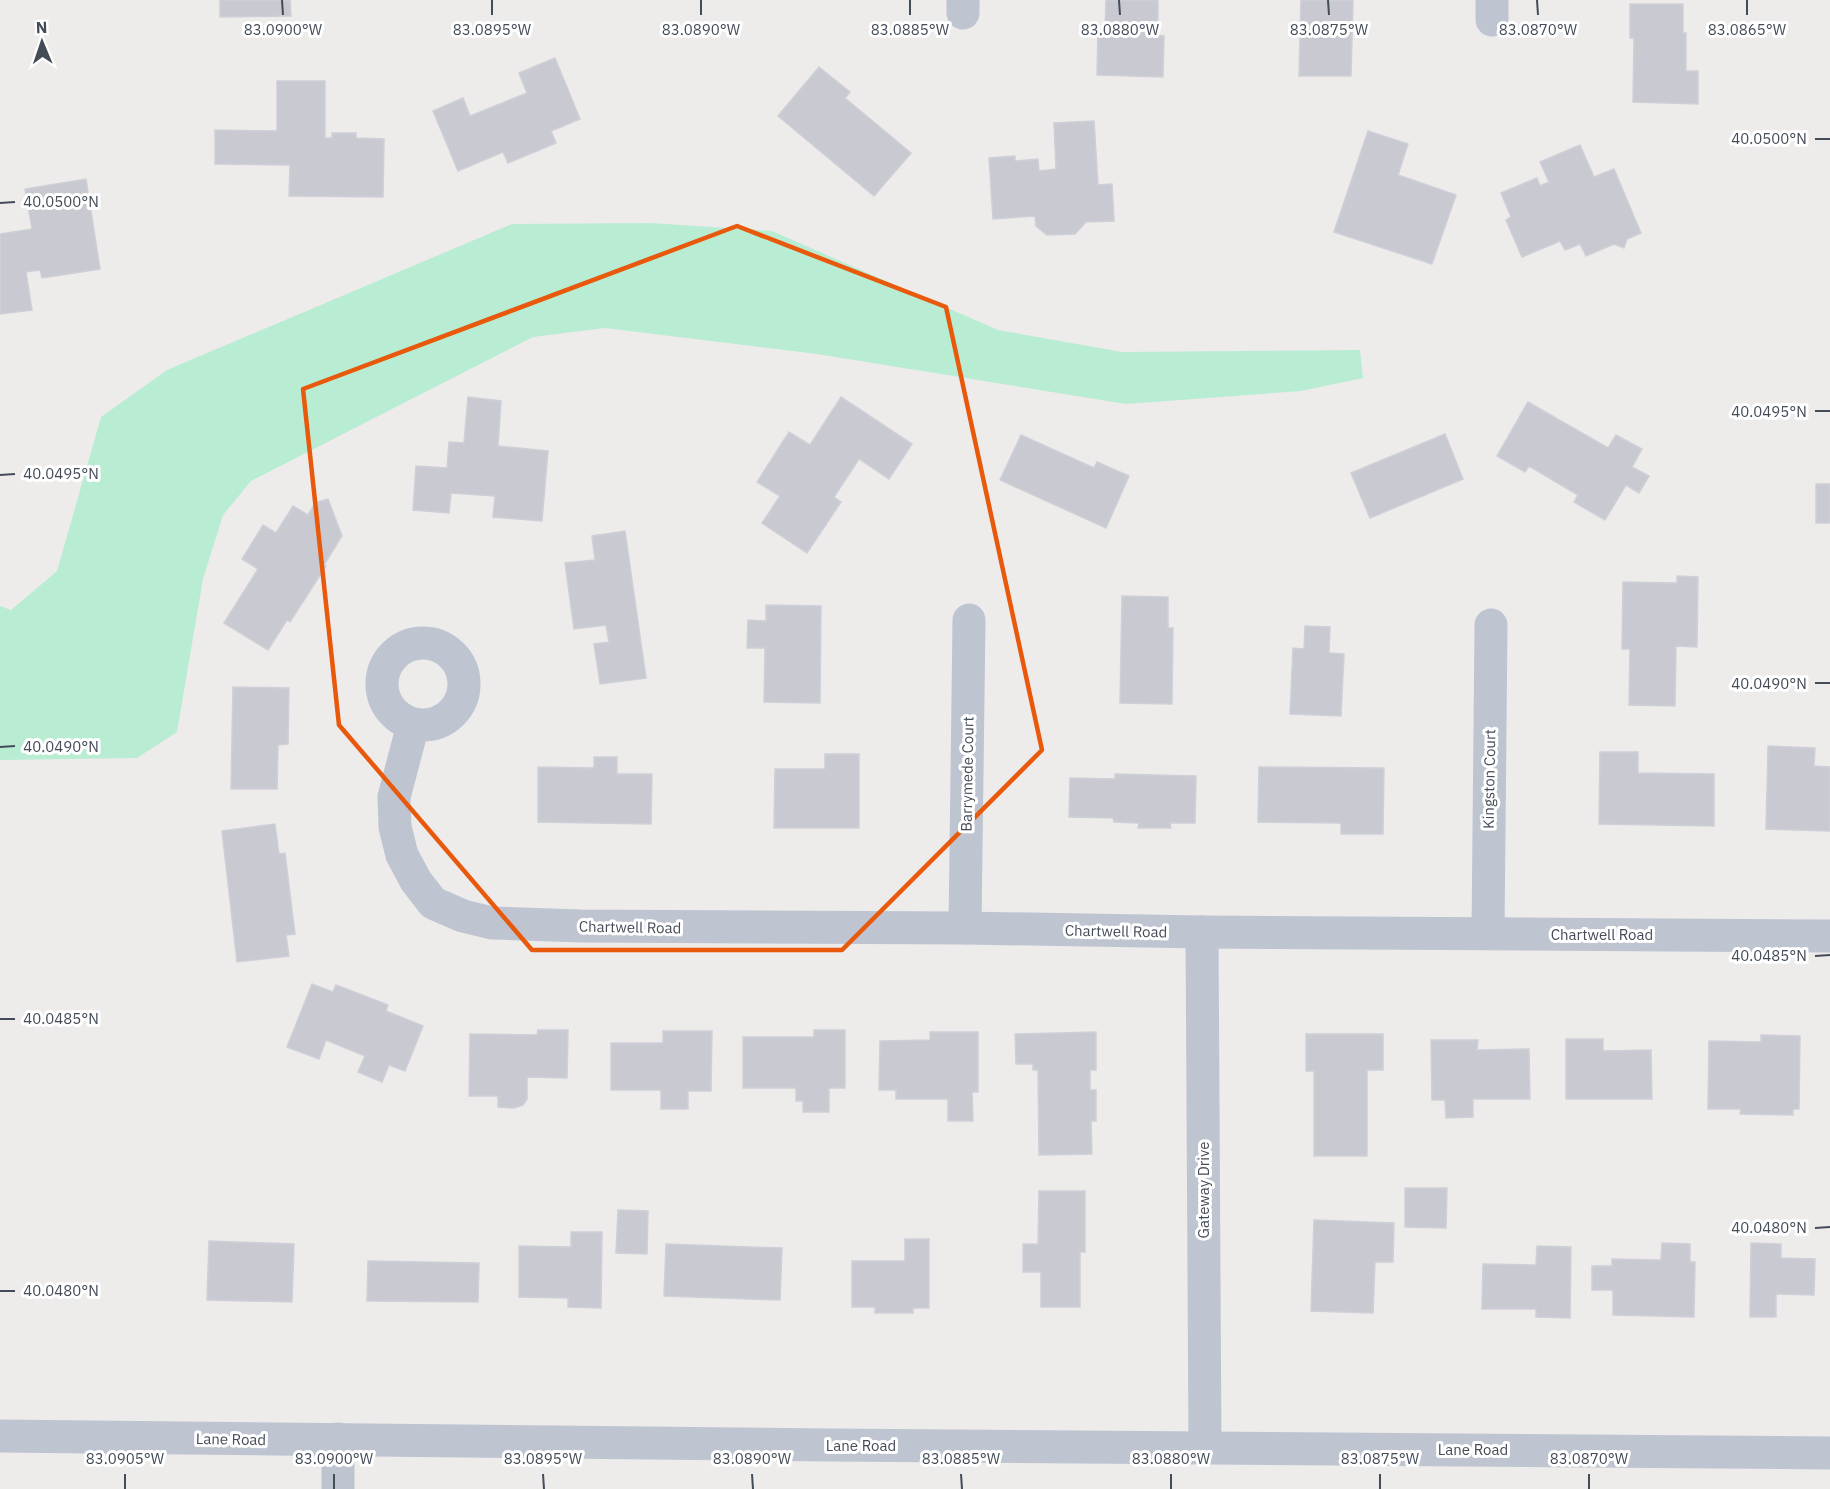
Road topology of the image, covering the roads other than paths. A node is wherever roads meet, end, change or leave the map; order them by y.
1 (969, 620) dead end
2 (1491, 625) dead end
3 (413, 725) dead end
4 (965, 928) junction
5 (1202, 932) junction
6 (1488, 933) junction
7 (1830, 936) edge
8 (0, 1436) edge
9 (338, 1439) junction
10 (1205, 1447) junction
11 (1830, 1453) edge
12 (338, 1489) edge

1 - 4 street, Barrymede Court
2 - 6 street, Kingston Court
3 - 4 street, Chartwell Road
4 - 5 street, Chartwell Road
5 - 6 street, Chartwell Road
5 - 10 street, Gateway Drive
6 - 7 street, Chartwell Road
8 - 9 street, Lane Road
9 - 10 street, Lane Road
9 - 12 street
10 - 11 street, Lane Road

